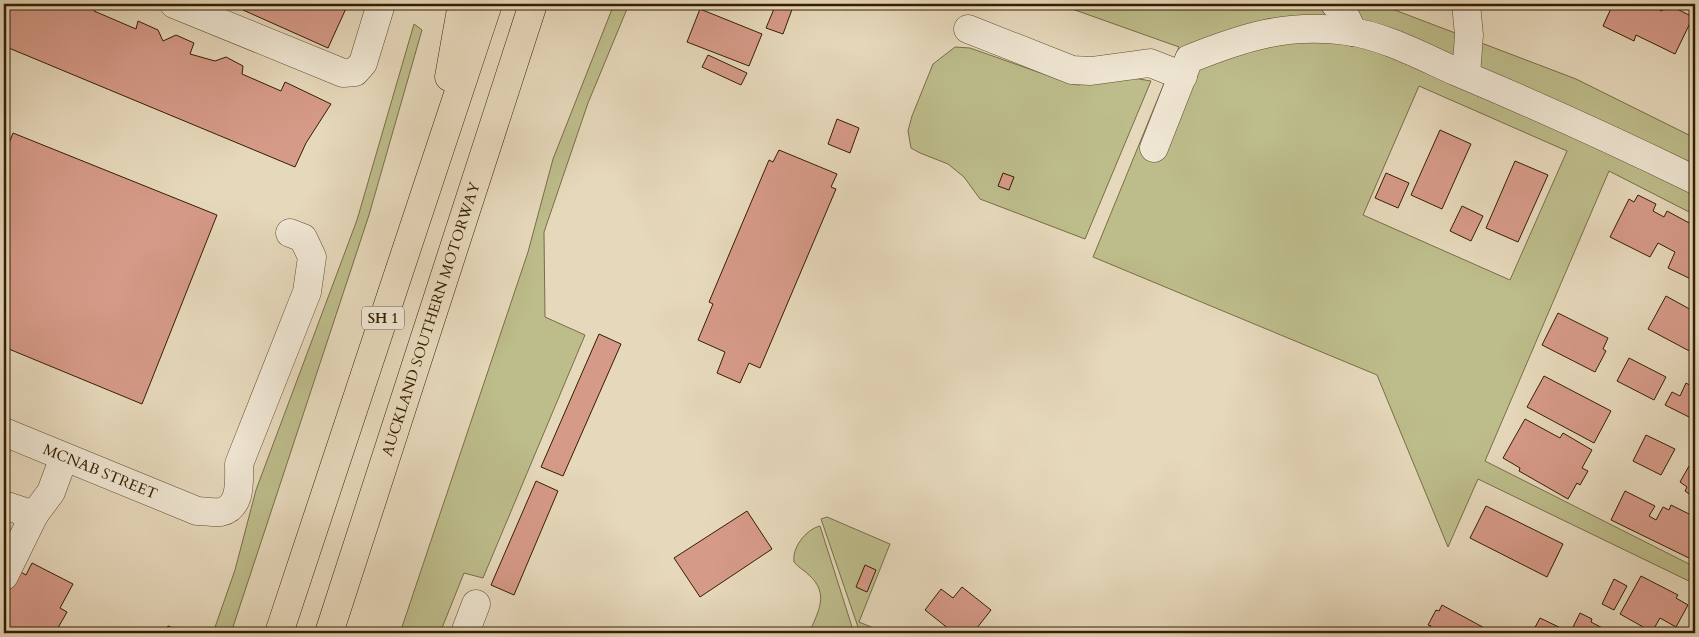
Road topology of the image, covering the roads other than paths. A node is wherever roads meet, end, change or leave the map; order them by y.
1 (381, 4) edge
2 (462, 4) edge
3 (488, 4) edge
4 (533, 4) edge
5 (1335, 4) edge
6 (1466, 4) edge
7 (191, 7) edge
8 (968, 29) dead end
9 (1353, 32) junction
10 (1466, 75) junction
11 (1183, 76) junction
12 (1154, 148) dead end
13 (435, 160) junction
14 (1695, 180) edge
15 (290, 233) dead end
16 (4, 432) edge
17 (64, 457) junction
18 (4, 505) edge
19 (34, 515) junction
20 (4, 576) edge
21 (476, 604) dead end
22 (279, 633) edge
23 (329, 633) edge
24 (465, 633) edge

1 - 7 street
2 - 13 highway
3 - 13 highway, SH 1
4 - 23 highway, AUCKLAND SOUTHERN MOTORWAY / SH 1
5 - 9 street
6 - 10 street
8 - 11 street
9 - 10 street
9 - 11 street
10 - 14 street
11 - 12 street
13 - 22 highway, SH 1
15 - 17 street, MCNAB STREET
16 - 17 street, MCNAB STREET
17 - 19 street
18 - 19 street
19 - 20 street
21 - 24 street

